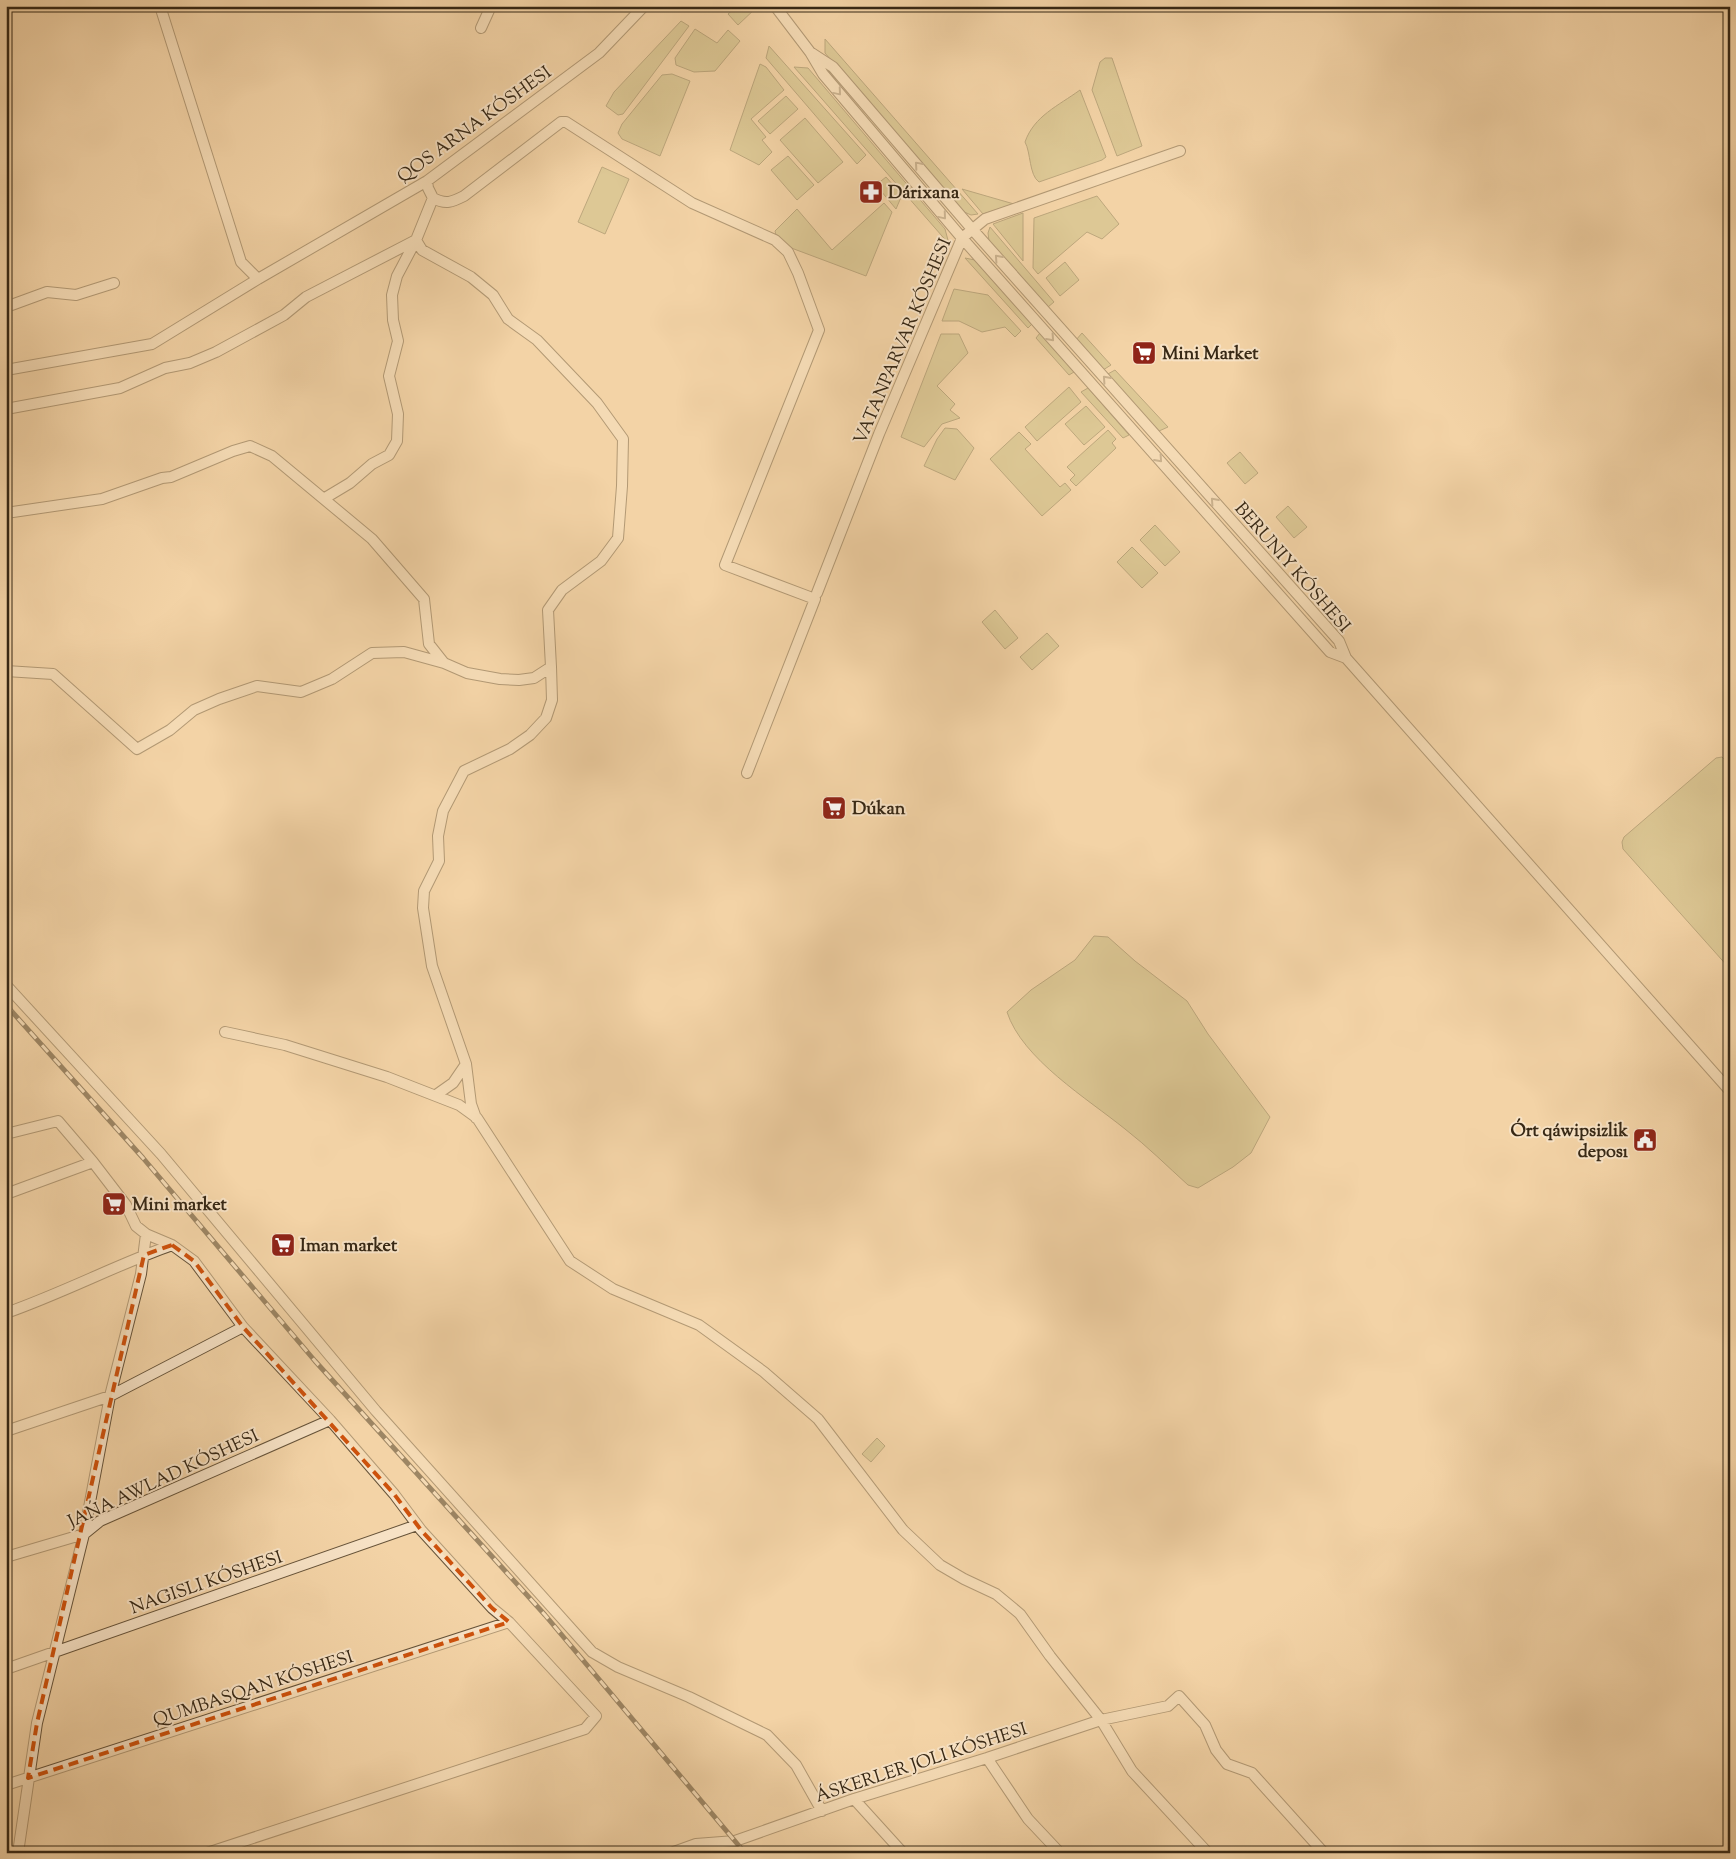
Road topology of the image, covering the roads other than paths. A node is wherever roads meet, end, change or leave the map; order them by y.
1 (160, 6) edge
2 (491, 6) edge
3 (644, 6) edge
4 (775, 6) edge
5 (481, 28) dead end
6 (810, 52) junction
7 (1180, 151) dead end
8 (427, 181) junction
9 (433, 198) junction
10 (972, 229) junction
11 (962, 238) junction
12 (416, 240) junction
13 (258, 279) junction
14 (114, 283) dead end
15 (6, 307) edge
16 (6, 370) edge
17 (6, 410) edge
18 (325, 498) junction
19 (6, 513) edge
20 (1234, 524) junction
21 (1224, 533) junction
22 (816, 596) junction
23 (1346, 658) junction
24 (444, 663) junction
25 (552, 667) junction
26 (6, 671) edge
27 (747, 773) dead end
28 (6, 985) edge
29 (225, 1032) dead end
30 (466, 1064) junction
31 (1730, 1090) edge
32 (436, 1095) junction
33 (476, 1118) junction
34 (6, 1134) edge
35 (94, 1162) junction
36 (6, 1194) edge
37 (146, 1234) junction
38 (172, 1245) junction
39 (144, 1255) junction
40 (6, 1313) edge
41 (243, 1327) junction
42 (110, 1396) junction
43 (330, 1420) junction
44 (6, 1431) edge
45 (417, 1525) junction
46 (84, 1534) junction
47 (6, 1557) edge
48 (509, 1622) junction
49 (55, 1652) junction
50 (6, 1669) edge
51 (1101, 1720) junction
52 (987, 1758) junction
53 (28, 1778) junction
54 (6, 1785) edge
55 (854, 1799) junction
56 (822, 1811) junction
57 (696, 1844) junction
58 (18, 1853) edge
59 (207, 1853) edge
60 (671, 1853) edge
61 (705, 1853) edge
62 (903, 1853) edge
63 (1060, 1853) edge
64 (1208, 1853) edge
65 (1324, 1853) edge

1 - 13 street
2 - 5 street
3 - 8 street, QOS ARNA KÓSHESI
4 - 6 street
10 -> 6 street, BERUNIY KÓSHESI
6 -> 11 street, BERUNIY KÓSHESI
7 - 10 street, VATANPARVAR KÓSHESI
8 - 9 street
8 - 13 street, QOS ARNA KÓSHESI
9 - 12 street
9 - 22 street
10 - 11 street, VATANPARVAR KÓSHESI
20 -> 10 street, BERUNIY KÓSHESI
11 -> 21 street, BERUNIY KÓSHESI
11 - 22 street, VATANPARVAR KÓSHESI
12 - 17 street
12 - 18 street
12 - 25 street
13 - 16 street, QOS ARNA KÓSHESI
14 - 15 street
18 - 19 street
18 - 24 street
20 - 21 street
20 - 23 street, BERUNIY KÓSHESI
21 - 23 street, BERUNIY KÓSHESI
22 - 27 street, VATANPARVAR KÓSHESI
23 - 31 street
24 - 25 street
24 - 26 street
25 - 30 street
28 - 56 street
29 - 32 street
30 - 32 street
30 - 33 street
32 - 33 street
33 - 51 street
34 - 35 street
35 - 36 street
35 - 37 street
37 - 38 street
37 - 39 street
38 - 39 street
38 - 41 street
39 - 40 street
39 - 42 street
41 - 42 street
41 - 43 street
42 - 44 street
42 - 46 street
43 - 45 street
43 - 46 street, JAŃA AWLAD KÓSHESI
45 - 48 street
45 - 49 street
46 - 47 street, JAŃA AWLAD KÓSHESI
46 - 49 street
48 - 53 street, QUMBASQAN KÓSHESI
48 - 59 street
49 - 50 street
49 - 53 street
51 - 52 street
51 - 64 street
51 - 65 street
52 - 55 street
52 - 63 street
53 - 54 street, QUMBASQAN KÓSHESI
53 - 58 street
55 - 56 street
55 - 62 street
56 - 57 street
57 - 60 street
57 - 61 street

